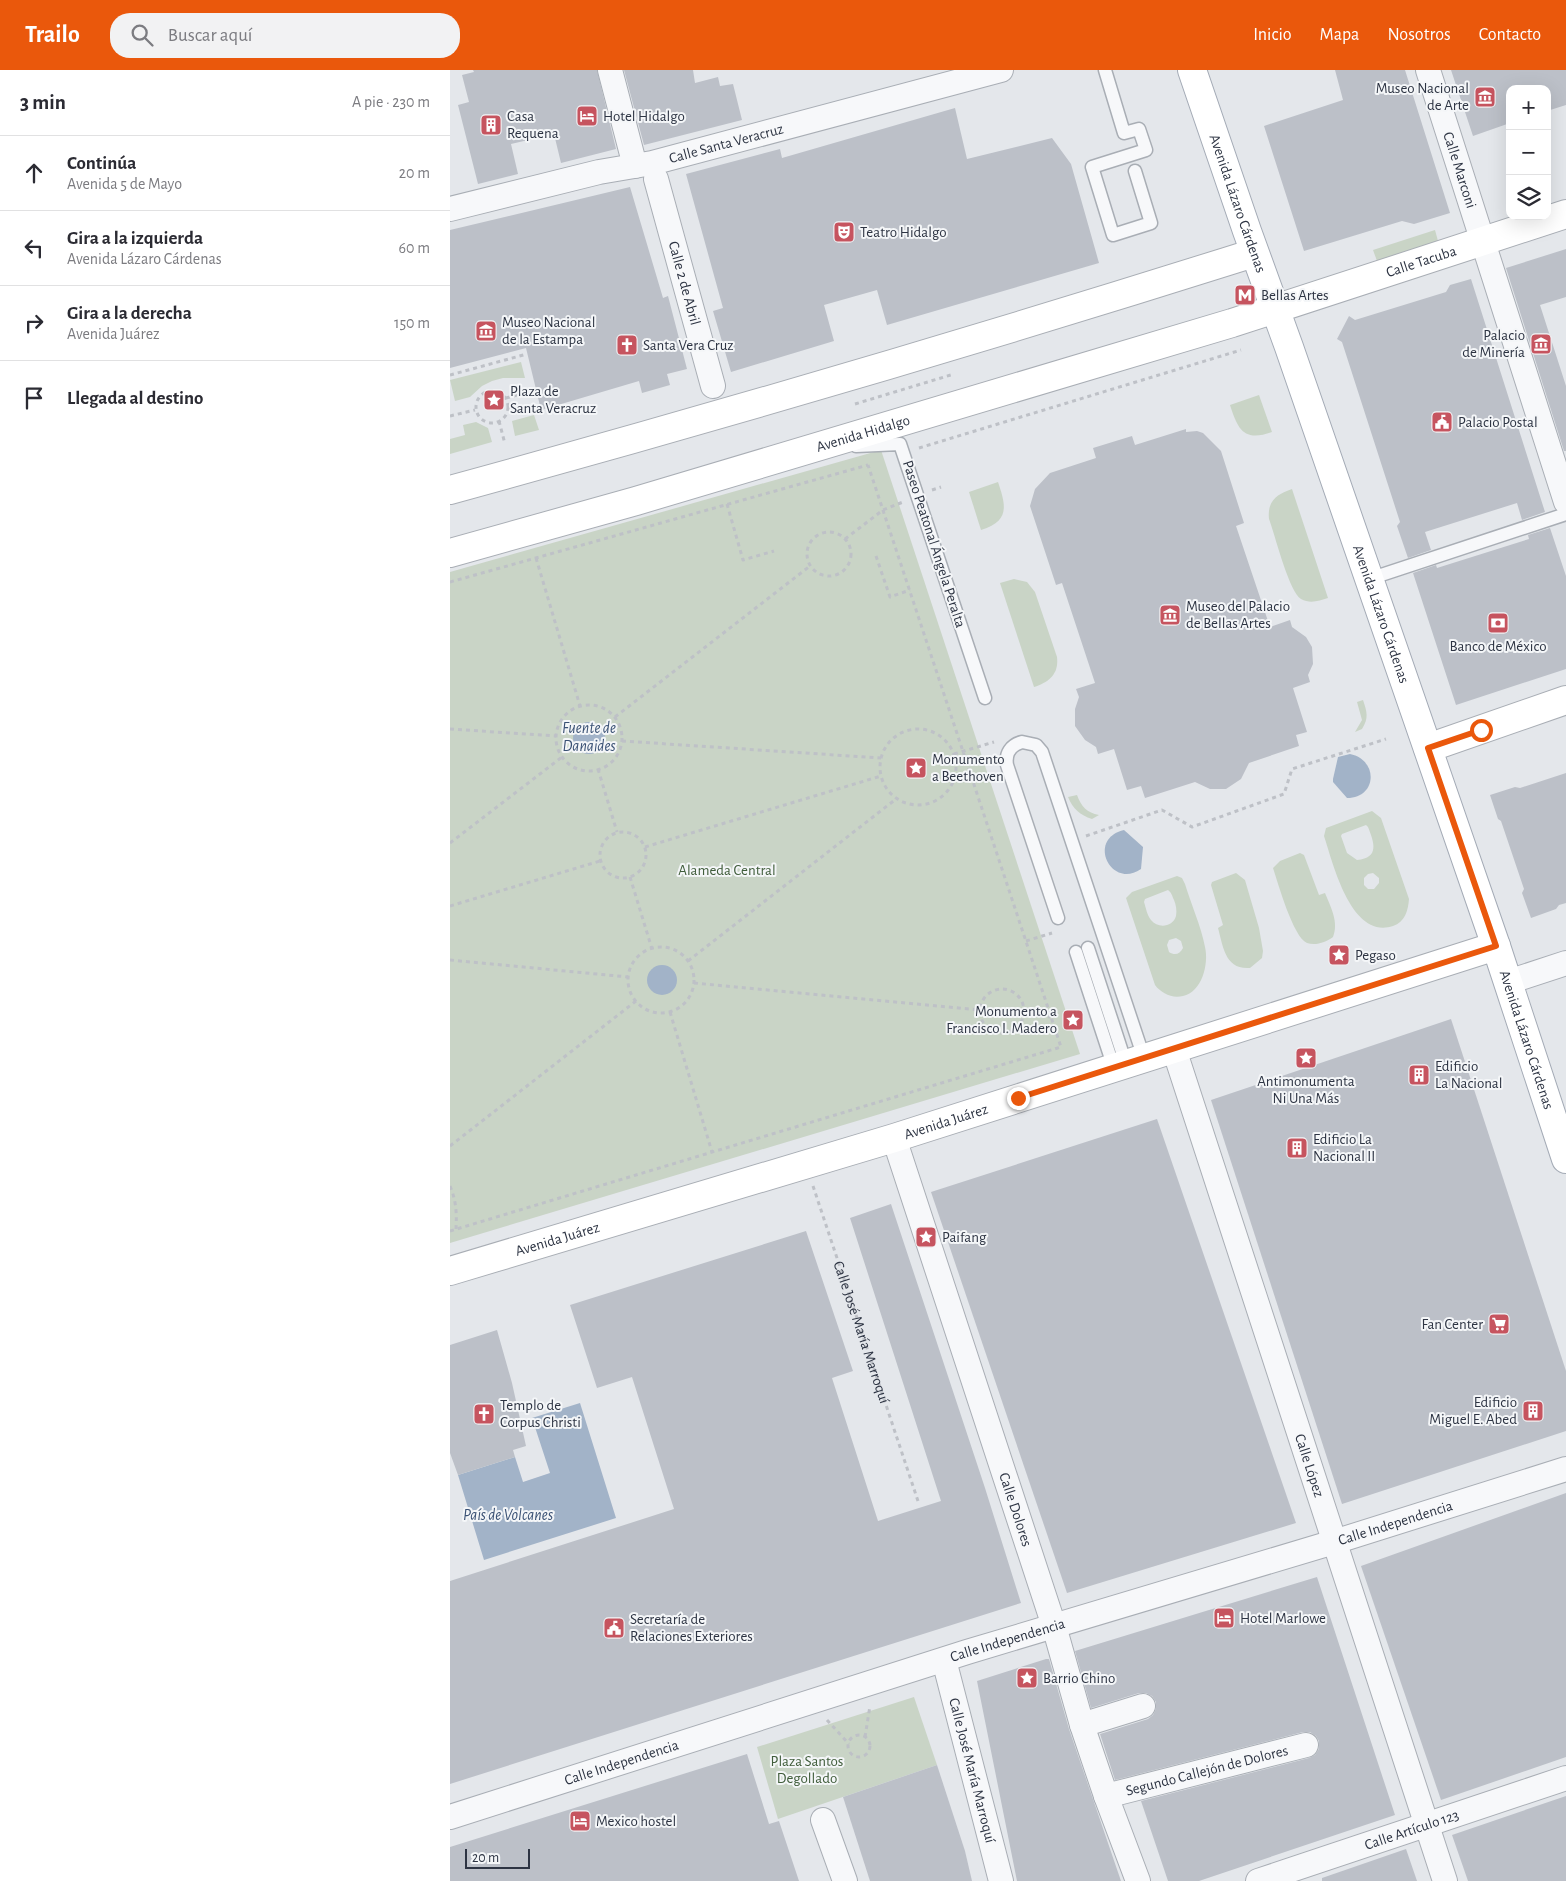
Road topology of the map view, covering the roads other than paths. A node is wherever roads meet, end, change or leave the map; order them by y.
1 (610, 70) edge
2 (1001, 70) edge
3 (1105, 70) edge
4 (1192, 70) edge
5 (1428, 70) edge
6 (635, 166) junction
7 (1135, 171) dead end
8 (656, 179) dead end
9 (450, 209) edge
10 (1566, 214) edge
11 (1483, 241) junction
12 (1254, 253) junction
13 (1275, 309) junction
14 (713, 386) dead end
15 (815, 448) junction
16 (450, 490) edge
17 (1566, 502) edge
18 (1566, 514) edge
19 (450, 553) edge
20 (1369, 579) junction
21 (985, 698) dead end
22 (1566, 700) edge
23 (1428, 748) junction
24 (1058, 918) dead end
25 (1496, 946) junction
26 (1082, 950) dead end
27 (1566, 963) edge
28 (1508, 982) junction
29 (1174, 1049) junction
30 (1128, 1063) junction
31 (894, 1138) junction
32 (1566, 1159) edge
33 (450, 1271) edge
34 (1566, 1469) edge
35 (1334, 1542) junction
36 (1054, 1626) junction
37 (944, 1660) junction
38 (1143, 1706) dead end
39 (1082, 1725) junction
40 (1306, 1745) dead end
41 (1566, 1778) edge
42 (1106, 1796) junction
43 (450, 1817) edge
44 (823, 1820) dead end
45 (1426, 1824) junction
46 (845, 1881) edge
47 (1001, 1881) edge
48 (1138, 1881) edge
49 (1258, 1881) edge
50 (1445, 1881) edge

1 - 6 street
2 - 6 street, Calle Santa Veracruz
3 - 7 lane
4 - 12 main road, Avenida Lázaro Cárdenas
5 - 11 street, Calle Marconi
6 - 9 street, Calle Santa Veracruz
8 - 14 street, Calle 2 de Abril
10 - 11 main road, Calle Tacuba
11 - 13 main road, Calle Tacuba
11 - 17 street, Calle Marconi
12 - 13 main road, Avenida Lázaro Cárdenas
12 - 16 main road
13 - 15 main road, Avenida Hidalgo
13 - 20 main road, Avenida Lázaro Cárdenas
15 - 19 main road, Avenida Hidalgo
15 - 21 lane, Paseo Peatonal Ángela Peralta
18 - 20 lane
20 - 23 main road, Avenida Lázaro Cárdenas
22 - 23 main road
23 - 25 main road, Avenida Lázaro Cárdenas
24 - 30 lane
25 - 28 main road, Avenida Lázaro Cárdenas
25 - 29 main road, Avenida Juárez
26 - 30 lane
27 - 28 street
28 - 32 main road, Avenida Lázaro Cárdenas
29 - 30 main road, Avenida Juárez
29 - 35 street, Calle López
30 - 31 main road, Avenida Juárez
31 - 33 main road, Avenida Juárez
31 - 36 street, Calle Dolores
34 - 35 street, Calle Independencia
35 - 36 street, Calle Independencia
35 - 45 street, Calle López
36 - 37 street, Calle Independencia
36 - 39 street, Calle Dolores
37 - 43 street, Calle Independencia
37 - 47 street, Calle José María Marroquí
38 - 39 street
39 - 42 street, Calle Dolores
40 - 42 street, Segundo Callejón de Dolores
41 - 45 street, Calle Artículo 123
42 - 48 street, Calle Dolores
44 - 46 street
45 - 49 street, Calle Artículo 123
45 - 50 street, Calle López

